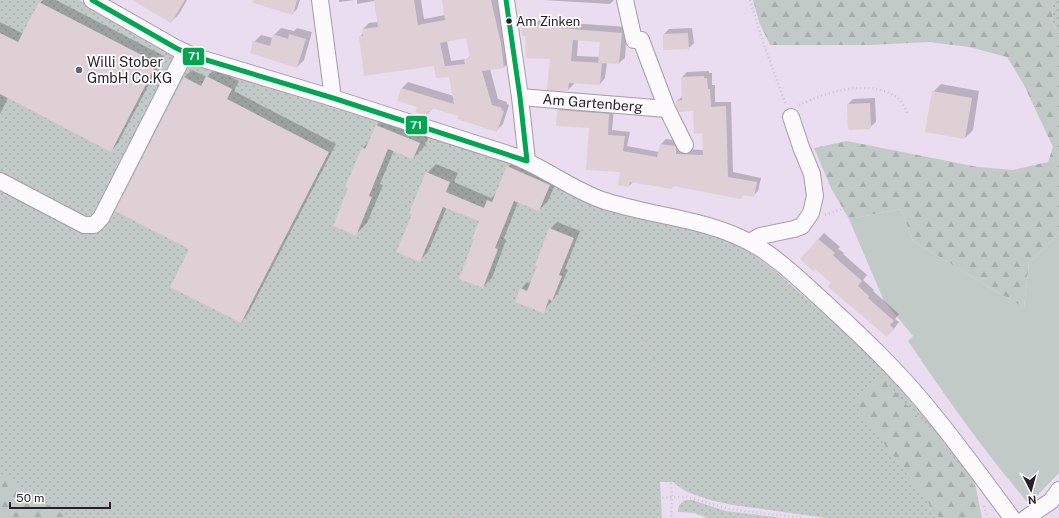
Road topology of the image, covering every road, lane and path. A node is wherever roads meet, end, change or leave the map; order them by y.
1 (92, 0) edge
2 (320, 0) edge
3 (506, 0) edge
4 (625, 0) edge
5 (750, 0) edge
6 (185, 53) junction
7 (520, 97) junction
8 (333, 98) junction
9 (667, 110) junction
10 (908, 114) dead end
11 (791, 117) junction
12 (432, 130) junction
13 (685, 145) dead end
14 (527, 161) junction
15 (0, 181) edge
16 (568, 185) junction
17 (839, 210) dead end
18 (862, 217) dead end
19 (389, 232) dead end
20 (750, 242) junction
21 (1059, 490) edge
22 (672, 497) junction
23 (452, 518) edge
24 (671, 518) edge
25 (803, 518) edge
26 (1012, 518) edge
27 (1026, 518) edge

1 - 6 street
2 - 8 street
3 - 7 street
4 - 9 street, Am Gartenberg
5 - 11 path
6 - 8 street
6 - 15 street
7 - 9 street, Am Gartenberg
7 - 14 street
8 - 12 street
9 - 13 street, Am Gartenberg
10 - 11 path
11 - 20 street
12 - 14 street
12 - 19 path
14 - 16 street
16 - 20 street
16 - 22 path
17 - 18 path
20 - 26 street
21 - 27 street
22 - 23 path
22 - 24 path
22 - 25 path

